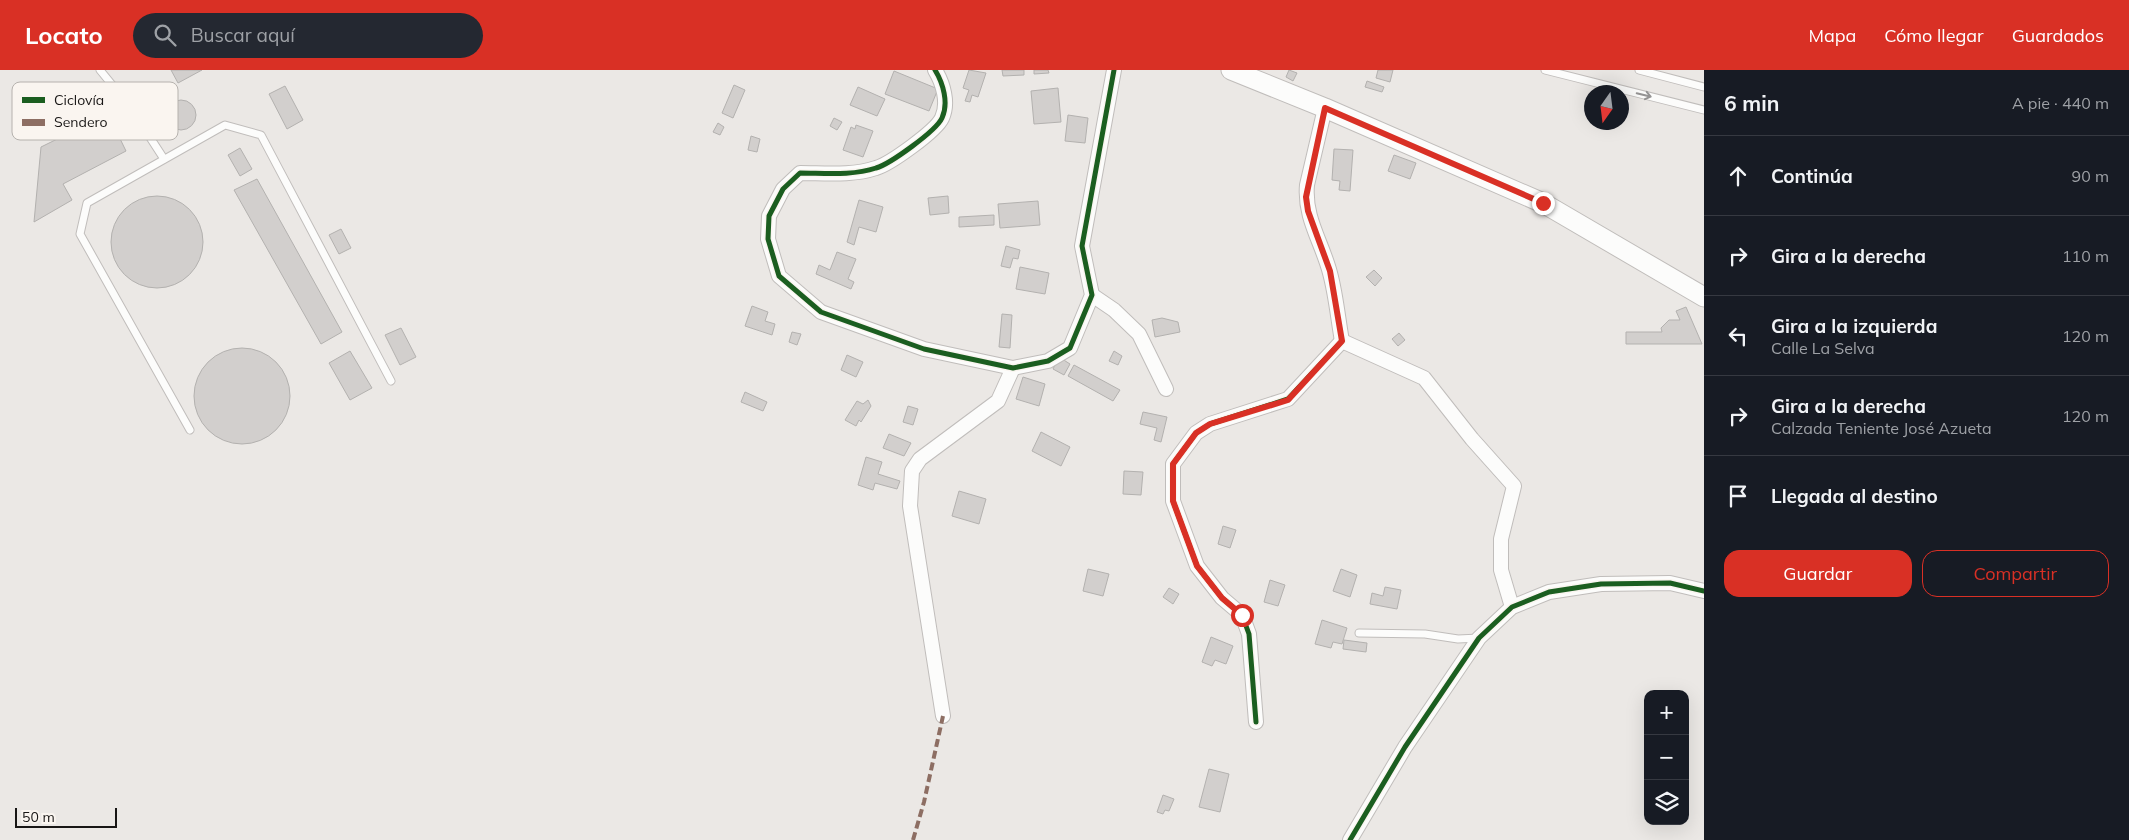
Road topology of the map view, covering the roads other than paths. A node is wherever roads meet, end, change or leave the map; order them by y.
1 (100, 70) edge
2 (935, 70) edge
3 (1114, 70) edge
4 (1231, 70) edge
5 (1545, 70) edge
6 (1639, 70) edge
7 (1562, 72) edge
8 (110, 82) edge
9 (1704, 87) edge
10 (1325, 108) junction
11 (1704, 110) edge
12 (152, 140) edge
13 (164, 159) junction
14 (1092, 295) junction
15 (1704, 297) edge
16 (1342, 341) junction
17 (1013, 368) junction
18 (391, 381) dead end
19 (1166, 389) dead end
20 (190, 430) dead end
21 (1704, 591) edge
22 (1512, 607) junction
23 (1359, 634) dead end
24 (1479, 638) junction
25 (943, 716) dead end
26 (1256, 722) dead end
27 (1350, 840) edge

1 - 8 lane
2 - 17 street
3 - 14 street
4 - 10 main road
5 - 7 lane
6 - 9 lane
7 -> 11 lane
10 - 15 main road
10 - 16 street
12 - 13 lane
13 - 18 lane
13 - 20 lane
14 - 17 street
14 - 19 street
16 - 22 street
16 - 26 street
17 - 25 street
21 - 22 street
22 - 24 street
23 - 24 lane
24 - 27 street

